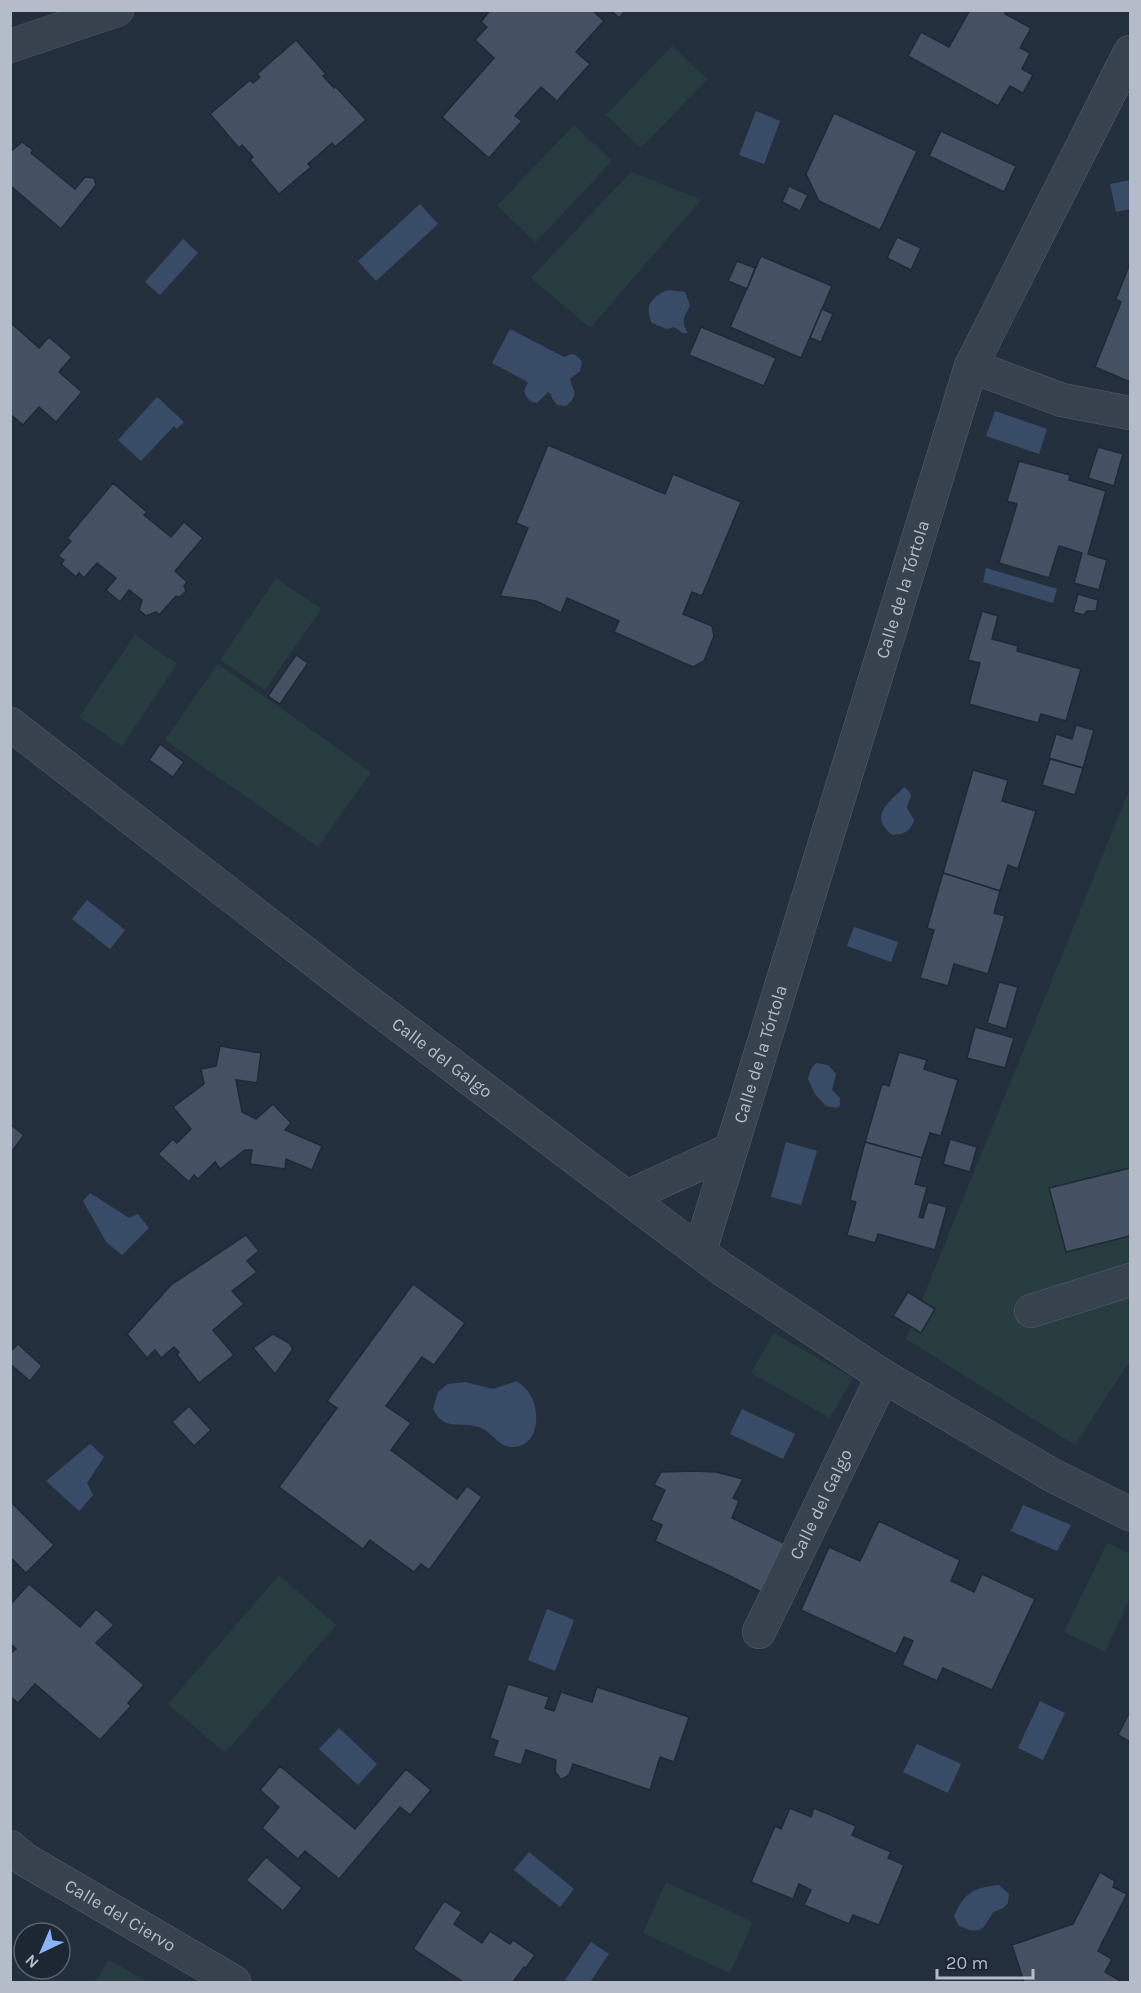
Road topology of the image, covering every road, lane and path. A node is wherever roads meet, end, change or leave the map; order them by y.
1 (117, 10) edge
2 (10, 46) edge
3 (1131, 52) edge
4 (971, 366) junction
5 (1131, 413) edge
6 (10, 724) edge
7 (730, 1150) junction
8 (627, 1197) junction
9 (700, 1251) junction
10 (1131, 1280) edge
11 (1031, 1311) dead end
12 (883, 1376) junction
13 (1128, 1506) edge
14 (759, 1632) dead end
15 (10, 1847) edge
16 (234, 1983) edge

1 - 2 street
3 - 4 street, Calle de la Tórtola
4 - 5 street
4 - 7 street, Calle de la Tórtola
6 - 8 street, Calle del Galgo
7 - 8 street
7 - 9 street, Calle de la Tórtola
8 - 9 street, Calle del Galgo
9 - 12 street, Calle del Galgo
10 - 11 street
12 - 13 street, Calle del Galgo
12 - 14 street, Calle del Galgo
15 - 16 street, Calle del Ciervo

